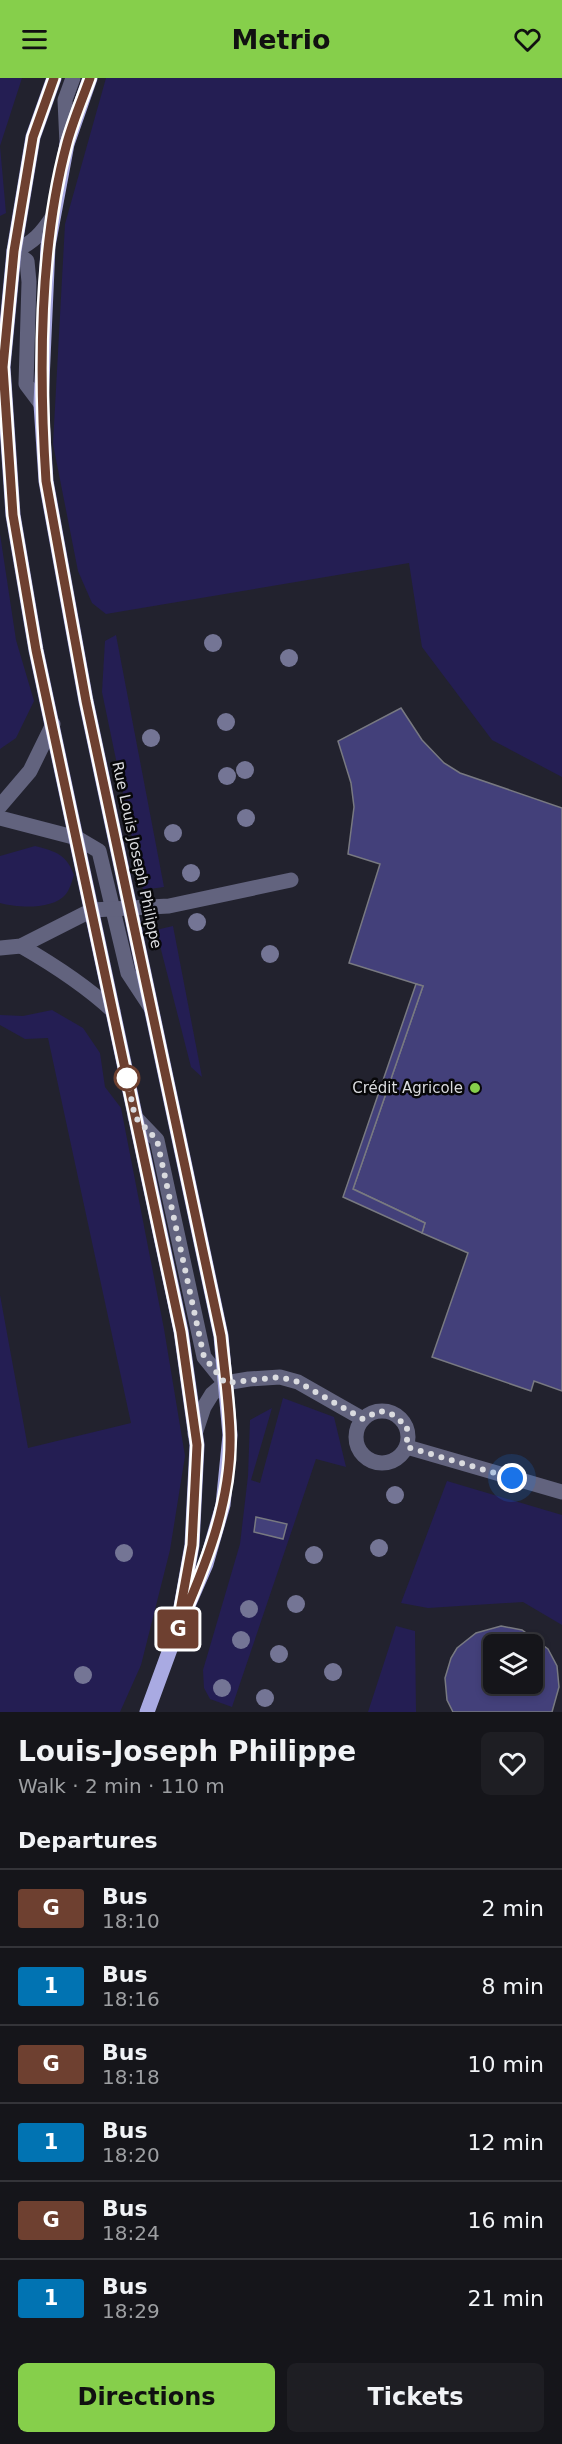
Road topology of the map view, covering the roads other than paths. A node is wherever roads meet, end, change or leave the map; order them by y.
1 (54, 78) edge
2 (73, 78) edge
3 (90, 78) edge
4 (67, 144) junction
5 (54, 213) junction
6 (14, 251) junction
7 (41, 404) junction
8 (53, 724) junction
9 (0, 806) edge
10 (0, 818) edge
11 (77, 838) junction
12 (291, 880) dead end
13 (130, 908) junction
14 (112, 909) junction
15 (92, 910) junction
16 (21, 946) junction
17 (0, 948) edge
18 (151, 1009) junction
19 (113, 1011) junction
20 (135, 1117) junction
21 (225, 1383) junction
22 (363, 1419) junction
23 (195, 1434) junction
24 (407, 1447) junction
25 (562, 1492) edge
26 (176, 1633) junction
27 (147, 1712) edge

1 - 6 main road, Rue Louis Joseph Philippe
2 - 4 lane
3 - 4 main road, Rue Louis Joseph Philippe
4 - 5 main road, Rue Louis Joseph Philippe
5 - 6 lane
5 - 7 main road, Rue Louis Joseph Philippe
6 - 7 lane
6 - 8 main road, Rue Louis Joseph Philippe
7 - 13 main road, Rue Louis Joseph Philippe
8 - 9 lane
8 - 11 main road, Rue Louis Joseph Philippe
10 - 11 lane
11 - 14 lane
11 - 15 main road, Rue Louis Joseph Philippe
12 - 13 lane
13 - 14 lane
13 - 18 main road, Rue Louis Joseph Philippe
14 - 15 lane
14 - 18 lane
15 - 16 lane
15 - 19 main road, Rue Louis Joseph Philippe
16 - 17 lane
16 - 19 lane
18 - 21 main road, Rue Louis Joseph Philippe
19 - 20 main road, Rue Louis Joseph Philippe
20 - 21 lane
20 - 23 main road, Rue Louis Joseph Philippe
21 - 22 lane
21 - 23 lane
21 - 26 main road, Rue Louis Joseph Philippe
22 - 24 lane
22 - 24 lane
23 - 26 main road, Rue Louis Joseph Philippe
24 - 25 lane
26 - 27 main road, Rue Louis Joseph Philippe

